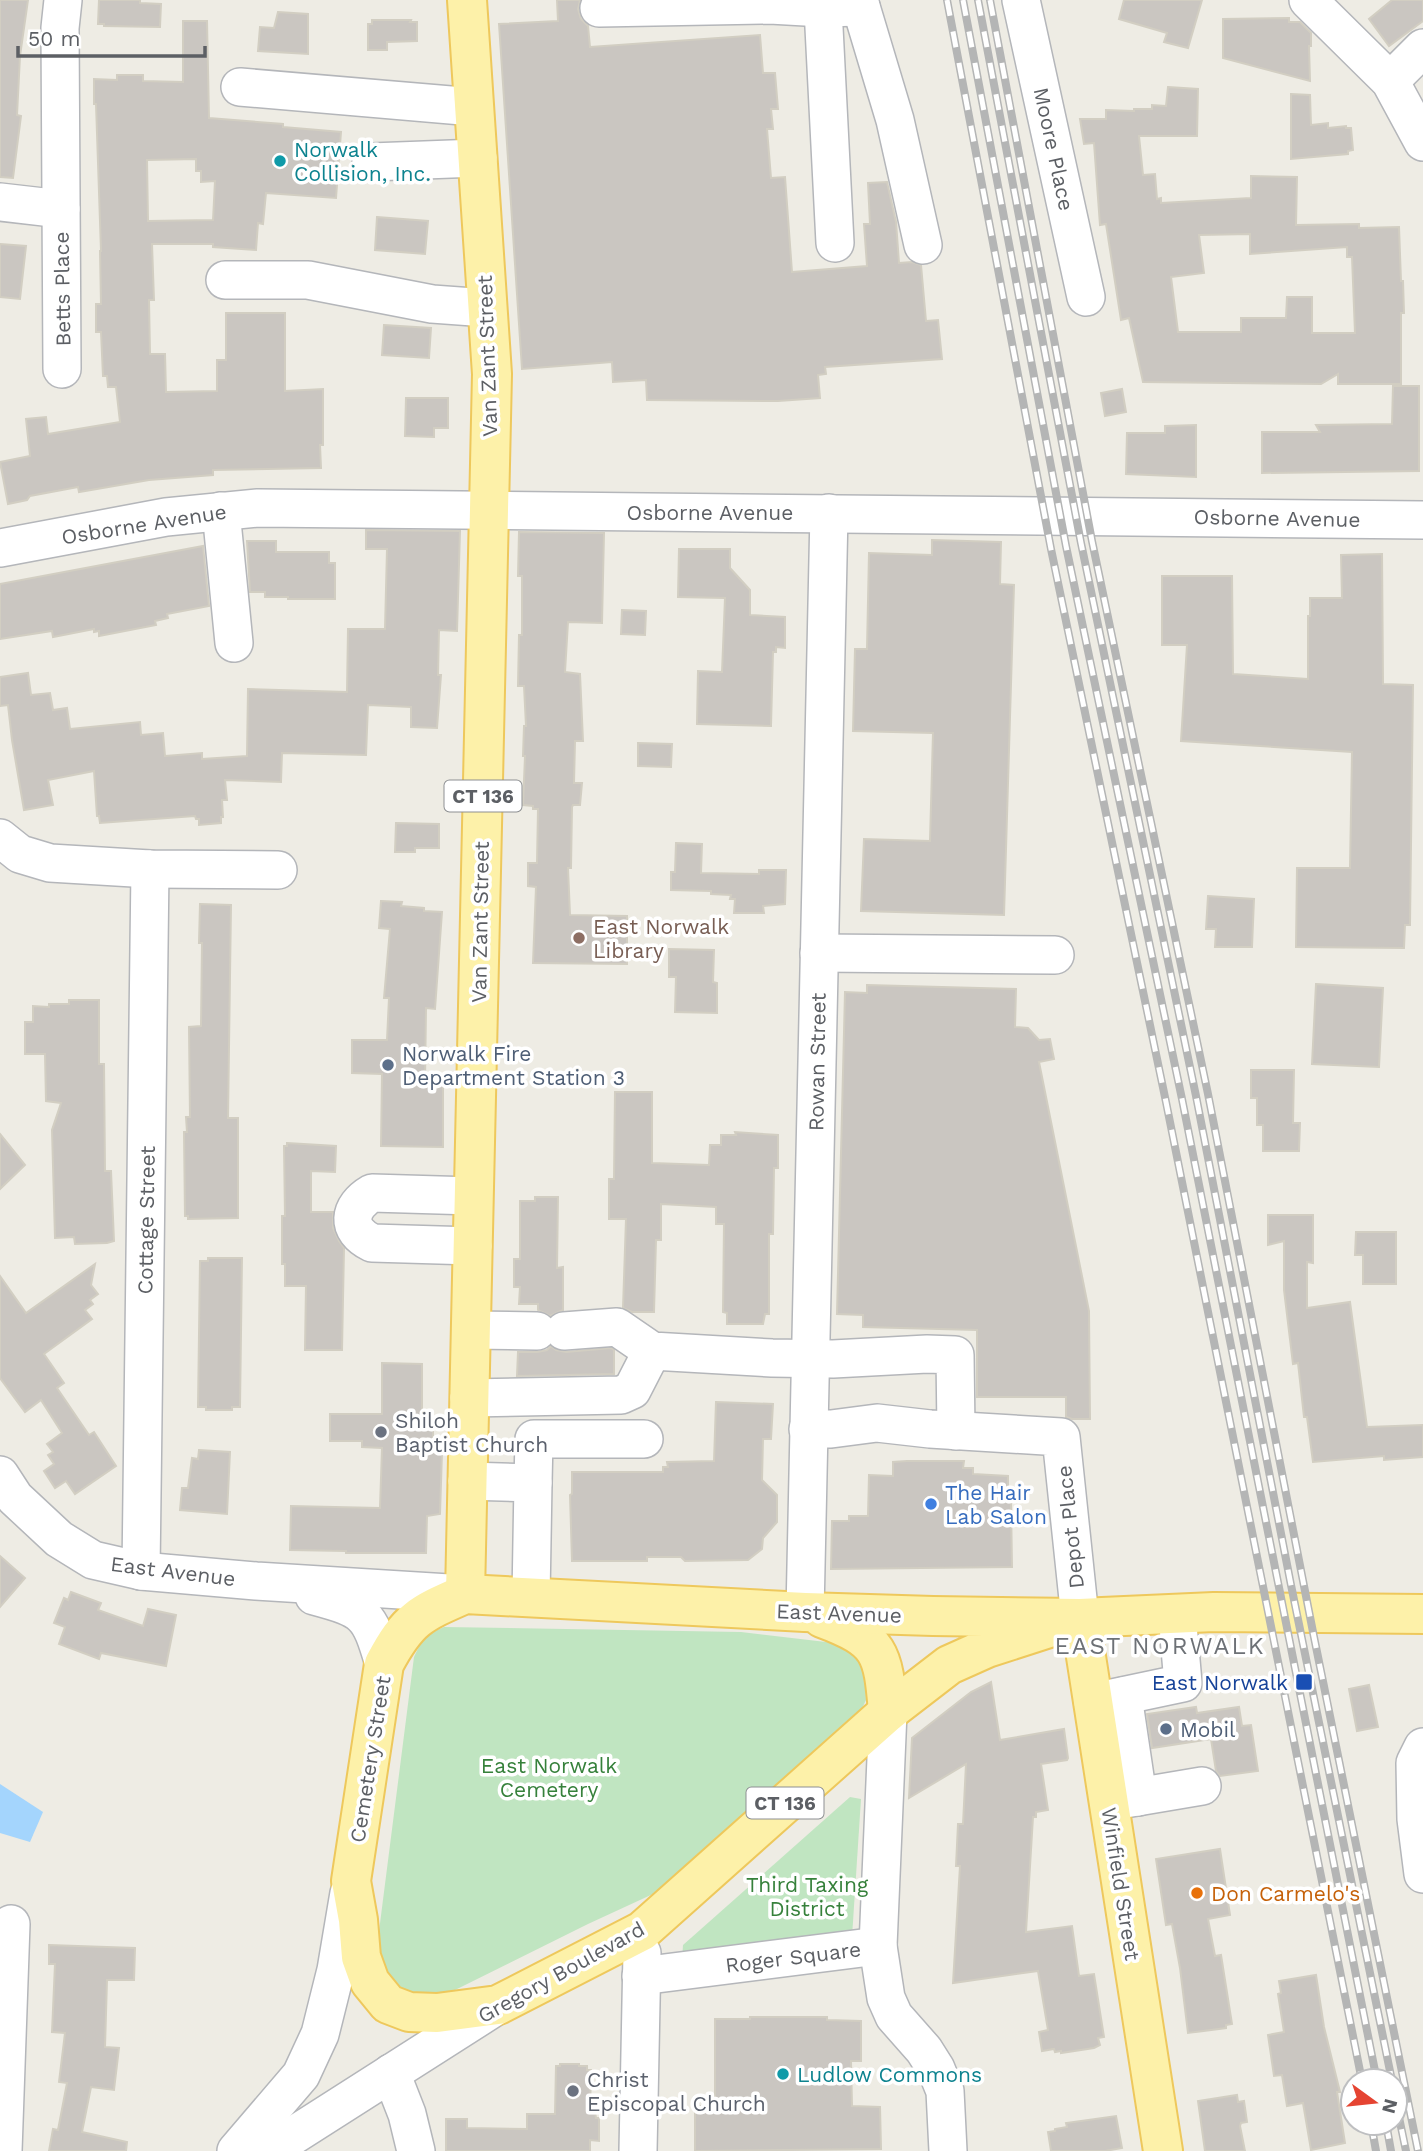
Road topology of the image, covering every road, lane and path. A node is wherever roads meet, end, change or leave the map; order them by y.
1 (64, 0) edge
2 (467, 0) edge
3 (1021, 0) edge
4 (1308, 0) edge
5 (770, 2) edge
6 (860, 4) edge
7 (599, 8) dead end
8 (823, 8) junction
9 (1423, 48) edge
10 (1390, 81) junction
11 (240, 87) dead end
12 (474, 107) junction
13 (1423, 142) edge
14 (478, 158) junction
15 (371, 162) dead end
16 (0, 202) edge
17 (61, 209) junction
18 (835, 243) dead end
19 (923, 245) dead end
20 (225, 280) dead end
21 (1086, 298) dead end
22 (487, 308) junction
23 (62, 369) dead end
24 (489, 510) junction
25 (221, 511) junction
26 (829, 513) junction
27 (1423, 520) edge
28 (0, 548) edge
29 (234, 643) dead end
30 (0, 838) edge
31 (150, 869) junction
32 (278, 870) dead end
33 (819, 953) junction
34 (1055, 955) dead end
35 (473, 1196) junction
36 (473, 1246) junction
37 (471, 1330) junction
38 (652, 1351) junction
39 (810, 1358) junction
40 (469, 1398) junction
41 (808, 1429) junction
42 (956, 1431) junction
43 (644, 1440) dead end
44 (0, 1475) edge
45 (467, 1481) junction
46 (534, 1483) junction
47 (141, 1571) junction
48 (256, 1581) junction
49 (465, 1594) junction
50 (531, 1597) junction
51 (805, 1612) junction
52 (1177, 1614) junction
53 (1423, 1614) edge
54 (1080, 1618) junction
55 (384, 1664) junction
56 (1108, 1699) junction
57 (888, 1712) junction
58 (1423, 1746) edge
59 (1202, 1786) dead end
60 (1123, 1800) junction
61 (1423, 1874) edge
62 (351, 1881) junction
63 (11, 1924) dead end
64 (642, 1931) junction
65 (878, 1946) junction
66 (641, 1976) junction
67 (498, 2005) junction
68 (391, 2073) junction
69 (3, 2151) edge
70 (236, 2151) edge
71 (270, 2151) edge
72 (416, 2151) edge
73 (638, 2151) edge
74 (948, 2151) edge
75 (1163, 2151) edge

1 - 17 street, Betts Place
2 - 12 main road, Van Zant Street / CT 136
3 - 21 street, Moore Place
4 - 10 street
5 - 7 street
5 - 8 street
6 - 8 street
6 - 19 street
8 - 18 street
9 - 10 street
10 - 13 street
11 - 12 street
12 - 14 main road, Van Zant Street / CT 136
14 - 15 street
14 - 22 main road, Van Zant Street / CT 136
16 - 17 street, Betts Place
17 - 23 street, Betts Place
20 - 22 street
22 - 24 main road, Van Zant Street / CT 136
24 - 25 street, Osborne Avenue
24 - 26 street, Osborne Avenue
24 - 35 main road, Van Zant Street / CT 136
25 - 28 street, Osborne Avenue
25 - 29 street
26 - 27 street, Osborne Avenue
26 - 33 street, Rowan Street
30 - 31 street
31 - 32 street
31 - 47 street, Cottage Street
33 - 34 street
33 - 39 street, Rowan Street
35 - 36 main road, Van Zant Street / CT 136
35 - 36 street
36 - 37 main road, Van Zant Street / CT 136
37 - 38 street
37 - 40 main road, Van Zant Street / CT 136
38 - 39 street
38 - 40 street
39 - 41 street, Rowan Street
39 - 42 street
40 - 45 main road, Van Zant Street / CT 136
41 - 42 street
41 - 51 street, Rowan Street
42 - 54 street, Depot Place
43 - 46 street
44 - 47 street, East Avenue
45 - 46 street
45 - 49 main road, Van Zant Street / CT 136
46 - 50 street
47 - 48 street, East Avenue
48 - 49 street, East Avenue
48 - 55 street, East Avenue
49 - 50 main road, East Avenue / CT 136
49 - 55 main road, Cemetery Street / CT 136
50 - 51 main road, East Avenue / CT 136
51 - 54 main road, East Avenue / CT 136
51 - 57 main road
52 - 53 main road, East Avenue
52 - 54 main road, East Avenue
52 - 56 street
54 - 56 main road, Winfield Street
54 - 57 main road, Gregory Boulevard / CT 136
55 - 62 main road, Cemetery Street / CT 136
56 - 60 main road, Winfield Street
57 - 64 main road, Gregory Boulevard / CT 136
57 - 65 street, Roger Square
58 - 61 street
59 - 60 street
60 - 75 main road, Winfield Street
62 - 67 main road, Cemetery Street / CT 136
62 - 70 street, Cemetery Street
63 - 69 street
64 - 66 street
64 - 67 main road, Gregory Boulevard / CT 136
65 - 66 street, Roger Square
65 - 74 street
66 - 73 street
67 - 68 street, Gregory Boulevard
68 - 71 street, Gregory Boulevard
68 - 72 street

